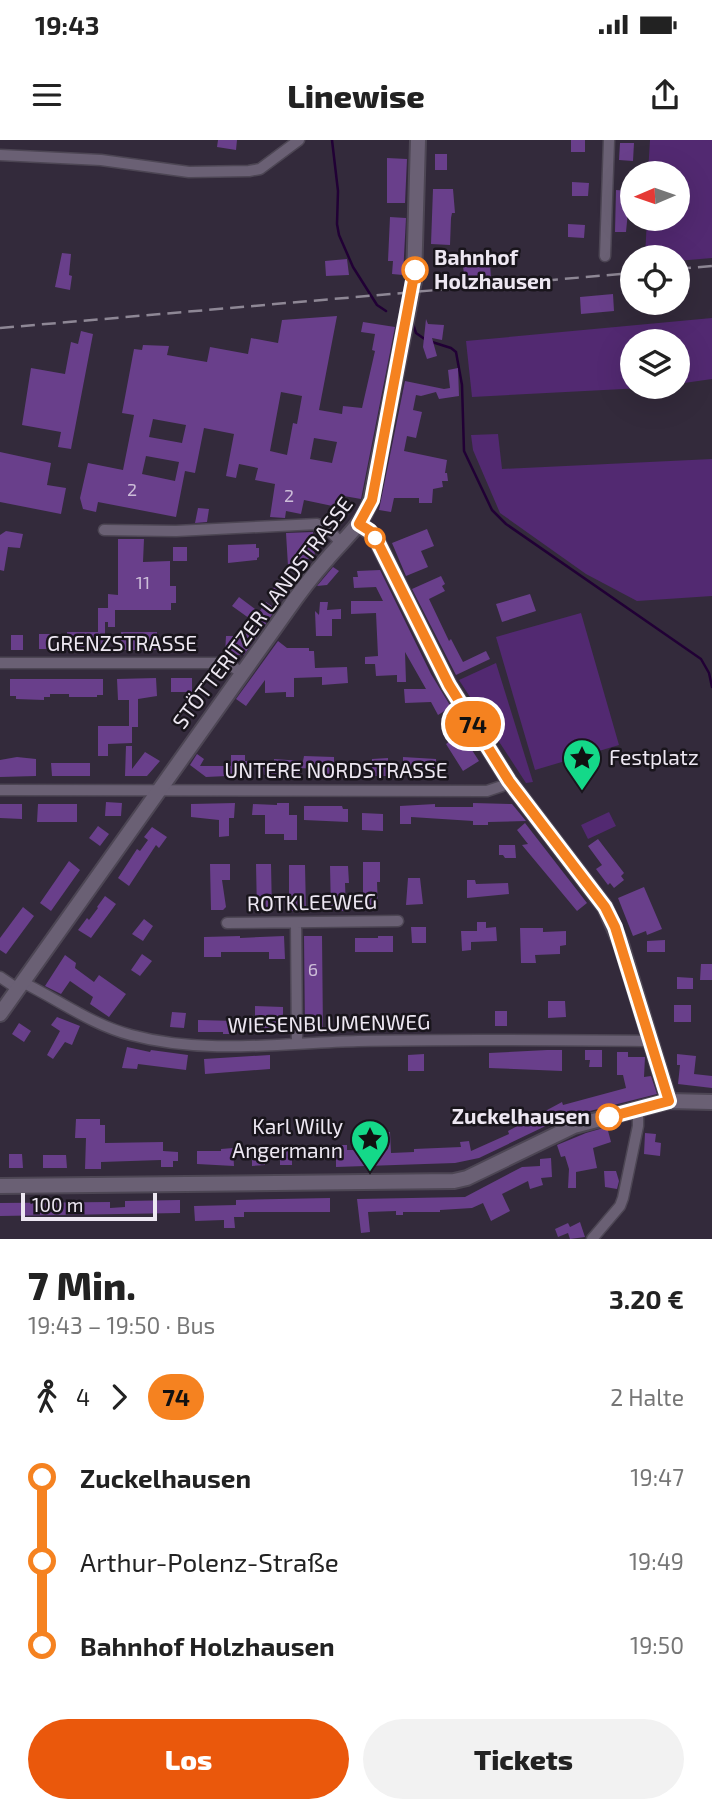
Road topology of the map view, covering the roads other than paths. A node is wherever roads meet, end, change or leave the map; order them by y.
1 (299, 140) edge
2 (418, 140) edge
3 (609, 140) edge
4 (0, 155) edge
5 (605, 256) dead end
6 (359, 524) junction
7 (104, 530) dead end
8 (341, 543) junction
9 (0, 663) edge
10 (242, 672) junction
11 (509, 781) junction
12 (159, 789) junction
13 (0, 790) edge
14 (398, 921) dead end
15 (227, 923) dead end
16 (296, 923) junction
17 (0, 977) edge
18 (20, 985) junction
19 (0, 1014) edge
20 (650, 1041) junction
21 (297, 1043) junction
22 (669, 1101) junction
23 (712, 1102) edge
24 (638, 1110) junction
25 (0, 1186) edge
26 (592, 1239) edge

1 - 4 street
2 - 6 street, STÖTTERITZER LANDSTRASSE
3 - 5 street
6 - 8 street, STÖTTERITZER LANDSTRASSE
6 - 11 street
7 - 8 street
8 - 10 street, STÖTTERITZER LANDSTRASSE
9 - 10 street, GRENZSTRASSE
10 - 12 street, STÖTTERITZER LANDSTRASSE
11 - 12 street, UNTERE NORDSTRASSE
11 - 20 street
12 - 13 street, UNTERE NORDSTRASSE
12 - 18 street, STÖTTERITZER LANDSTRASSE
14 - 16 street, ROTKLEEWEG
15 - 16 street, ROTKLEEWEG
16 - 21 street
17 - 18 street, WIESENBLUMENWEG
18 - 19 street, STÖTTERITZER LANDSTRASSE
18 - 21 street, WIESENBLUMENWEG
20 - 21 street, WIESENBLUMENWEG
20 - 22 street
22 - 23 street
22 - 24 street
24 - 25 street
24 - 26 street

